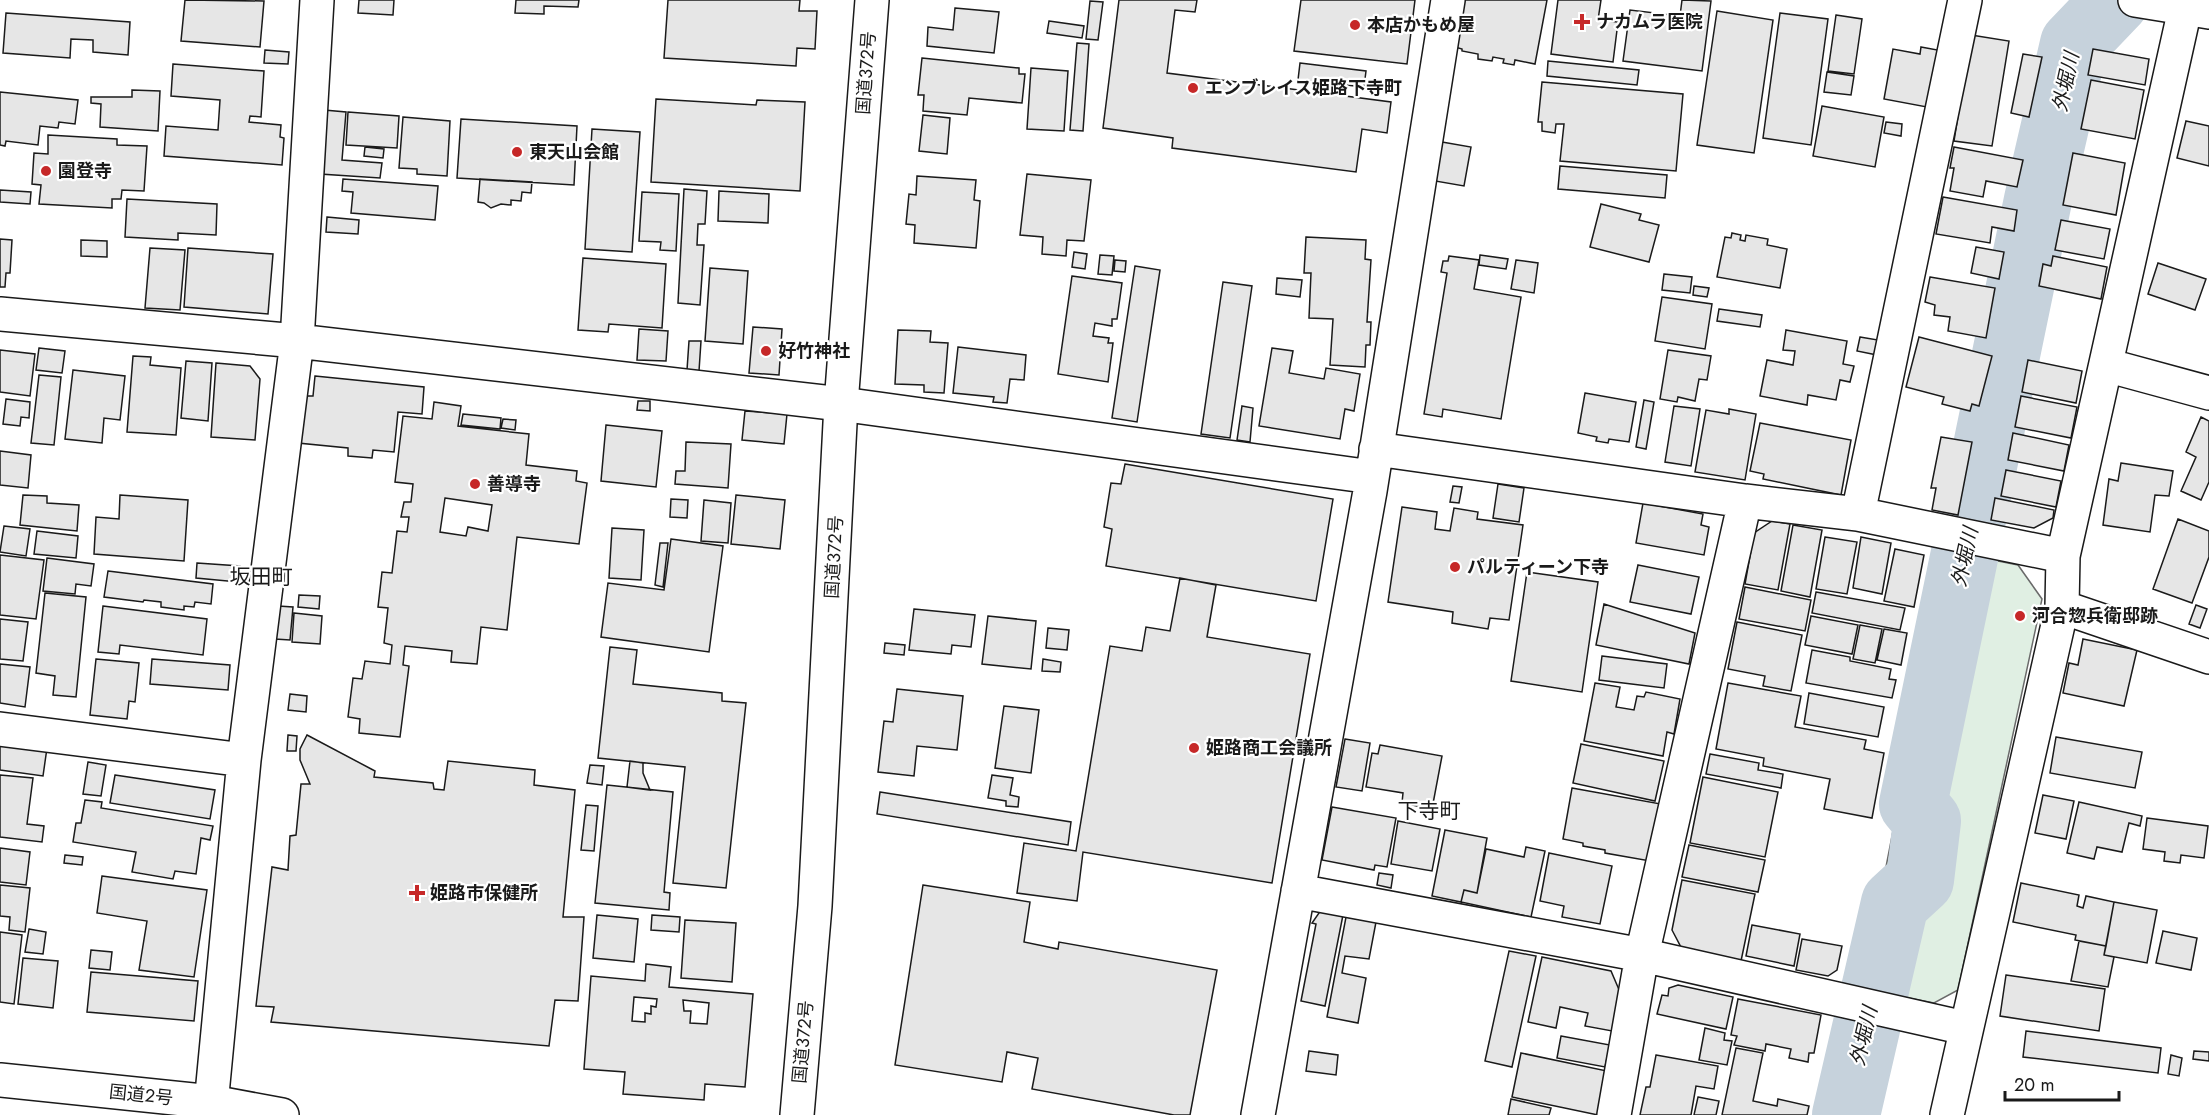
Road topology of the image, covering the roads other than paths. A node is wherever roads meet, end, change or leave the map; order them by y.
1 (317, 0) edge
2 (872, 0) edge
3 (1448, 0) edge
4 (1965, 0) edge
5 (2135, 0) edge
6 (2194, 6) edge
7 (0, 314) edge
8 (297, 341) junction
9 (2106, 365) junction
10 (2209, 393) edge
11 (842, 404) junction
12 (1374, 463) junction
13 (1745, 501) junction
14 (1858, 514) junction
15 (2063, 556) junction
16 (2062, 607) junction
17 (2209, 657) edge
18 (0, 729) edge
19 (244, 760) junction
20 (1298, 891) junction
21 (1642, 955) junction
22 (1965, 1028) junction
23 (0, 1080) edge
24 (211, 1108) edge
25 (282, 1115) edge
26 (797, 1115) edge
27 (1258, 1115) edge
28 (1614, 1115) edge
29 (1947, 1115) edge

1 - 8 main road
2 - 11 main road, 国道372号
3 - 12 main road
4 - 14 main road
5 - 6 main road
6 - 9 main road
7 - 8 main road
8 - 11 main road
8 - 19 main road
9 - 10 main road
9 - 15 main road
11 - 12 main road
11 - 26 main road, 国道372号
12 - 13 main road
12 - 20 main road
13 - 14 main road
13 - 21 main road
14 - 15 main road
15 - 16 main road
16 - 17 main road
16 - 22 main road
18 - 19 main road
19 - 24 main road
20 - 21 main road
20 - 27 main road
21 - 22 main road
21 - 28 main road
22 - 29 main road
23 - 24 main road, 国道2号
24 - 25 main road, 国道2号

